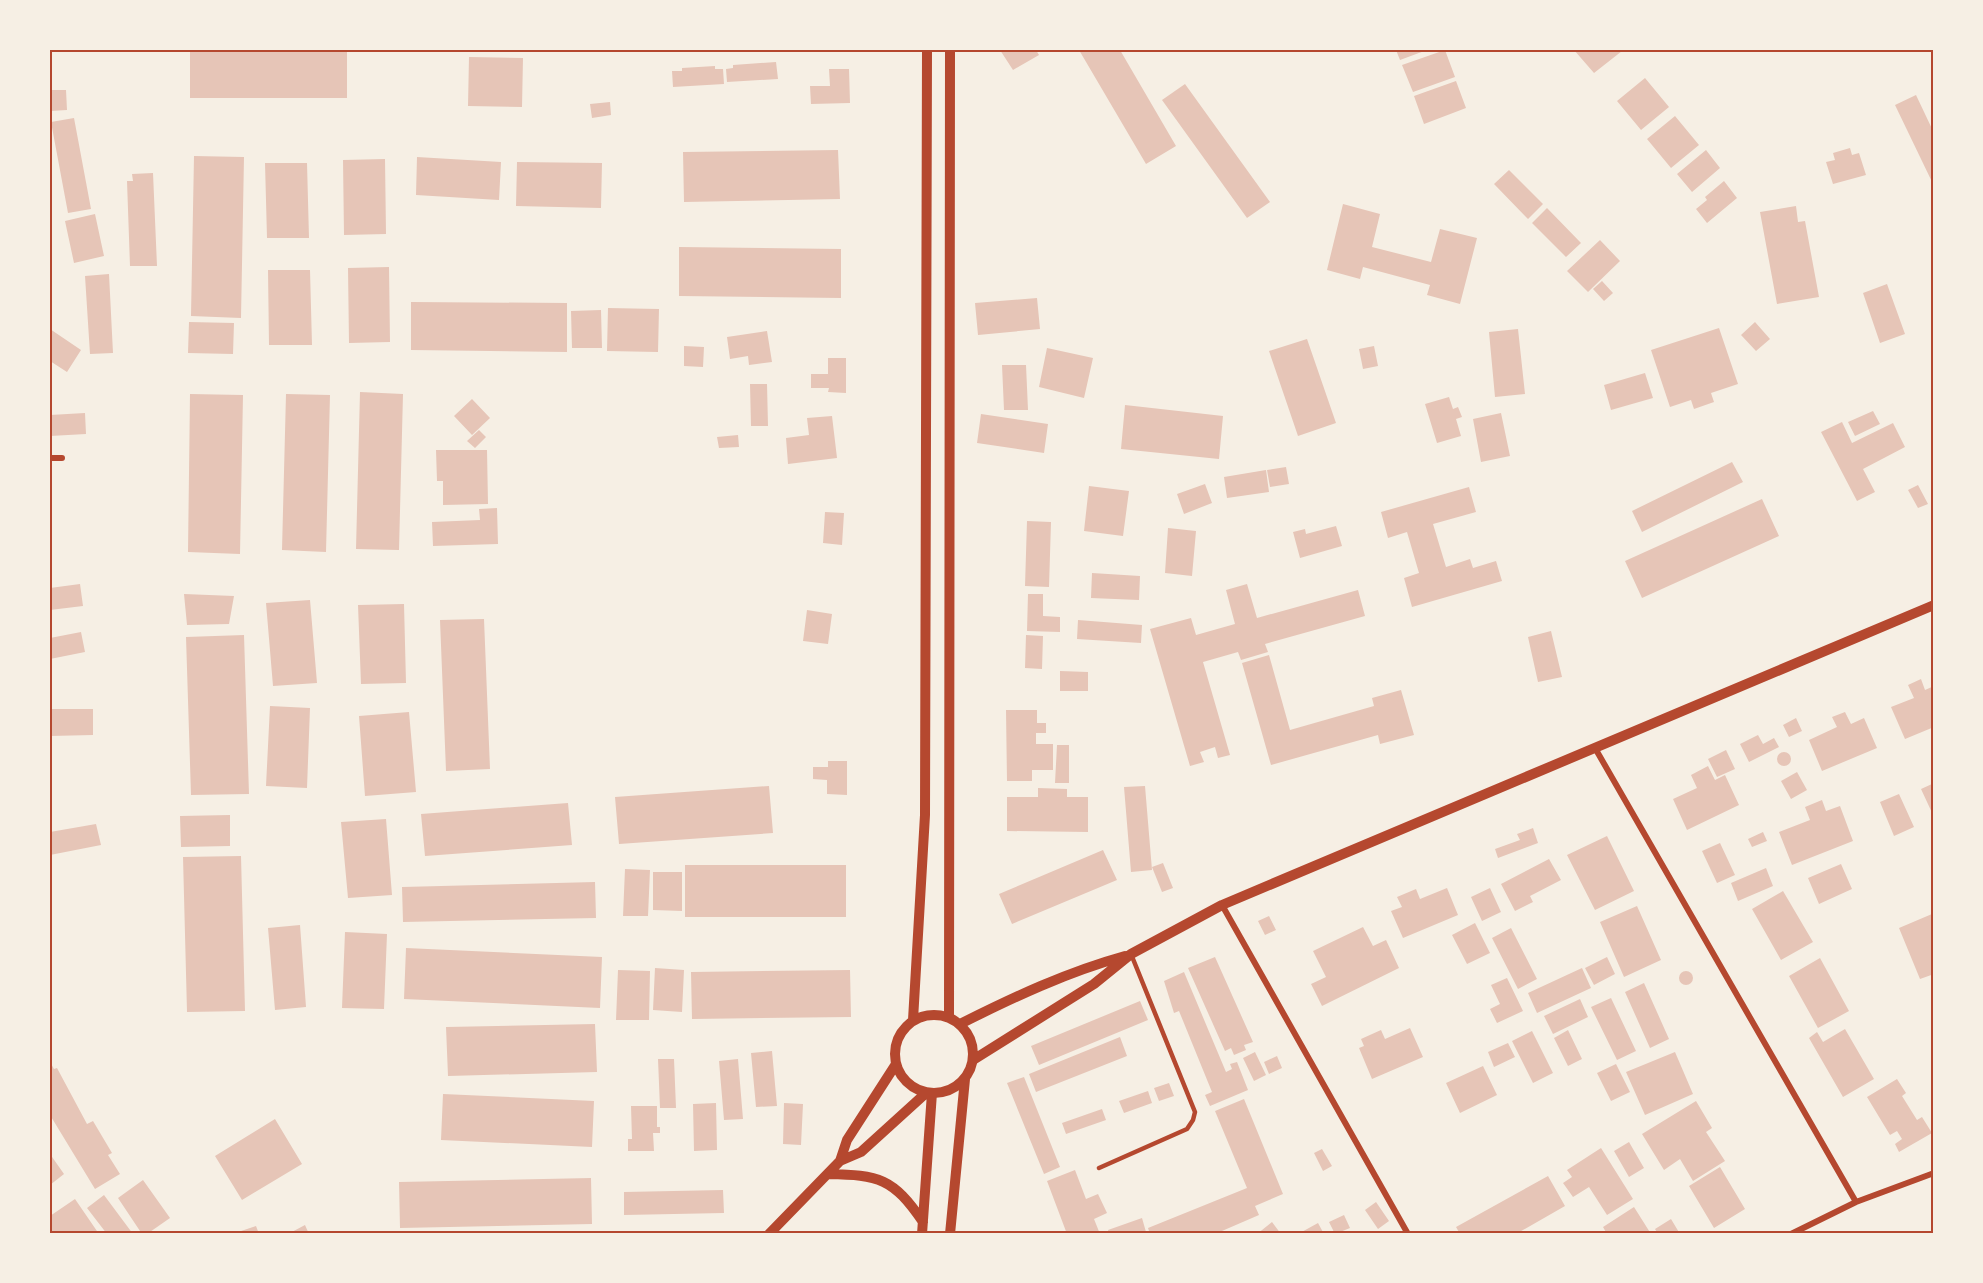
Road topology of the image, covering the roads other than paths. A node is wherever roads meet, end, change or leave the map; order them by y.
1 (927, 50) edge
2 (950, 50) edge
3 (50, 458) edge
4 (62, 458) dead end
5 (1934, 605) edge
6 (1595, 748) junction
7 (1222, 905) junction
8 (1131, 954) junction
9 (949, 1017) junction
10 (913, 1020) junction
11 (960, 1024) junction
12 (974, 1060) junction
13 (896, 1064) junction
14 (965, 1079) junction
15 (929, 1093) junction
16 (840, 1161) junction
17 (1099, 1168) dead end
18 (1934, 1173) edge
19 (828, 1174) junction
20 (1856, 1202) junction
21 (923, 1228) edge
22 (769, 1233) edge
23 (950, 1233) edge
24 (1408, 1233) edge
25 (1791, 1233) edge

1 - 10 street
2 - 9 street
3 - 4 street
5 - 6 street
6 - 7 street
6 - 20 street
7 - 8 street
7 - 24 street
8 - 11 street
8 - 12 street
8 - 17 lane
9 - 10 street
9 - 11 street
10 - 13 street
11 - 12 street
12 - 14 street
13 - 15 street
13 - 16 street
14 - 15 street
14 - 23 street
15 - 16 street
15 - 21 street
16 - 19 street
18 - 20 street
19 - 21 street
19 - 22 street
20 - 25 street

